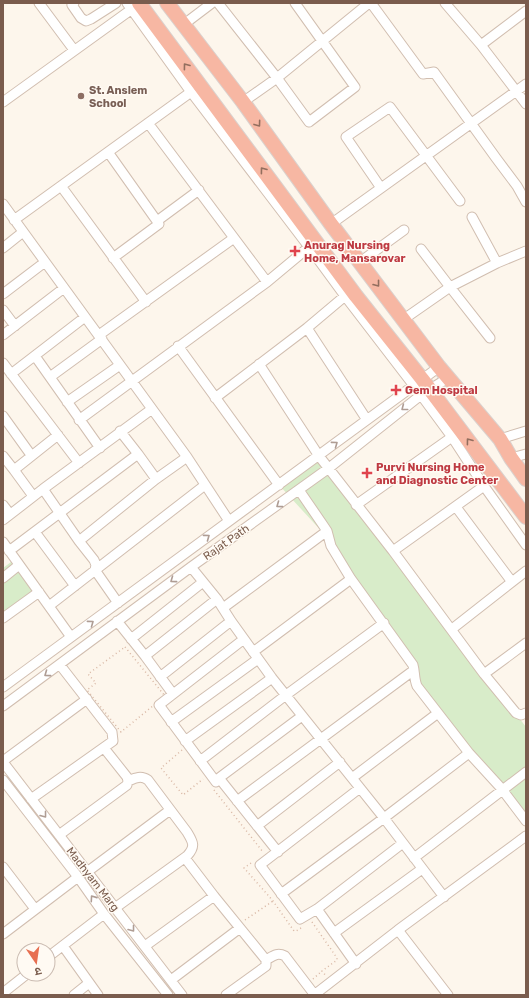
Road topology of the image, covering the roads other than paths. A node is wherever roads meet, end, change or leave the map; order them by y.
1 (39, 3) edge
2 (74, 3) edge
3 (116, 3) edge
4 (167, 3) edge
5 (212, 3) edge
6 (218, 3) edge
7 (295, 3) edge
8 (370, 3) edge
9 (445, 3) edge
10 (132, 5) edge
11 (526, 11) edge
12 (183, 25) junction
13 (322, 42) junction
14 (481, 45) junction
15 (74, 50) junction
16 (277, 78) junction
17 (526, 84) edge
18 (516, 90) junction
19 (191, 92) junction
20 (3, 102) edge
21 (243, 102) junction
22 (526, 104) edge
23 (471, 122) junction
24 (148, 123) junction
25 (108, 152) junction
26 (427, 155) junction
27 (60, 186) junction
28 (381, 188) junction
29 (199, 190) junction
30 (460, 201) dead end
31 (526, 202) edge
32 (3, 204) edge
33 (472, 217) dead end
34 (14, 220) junction
35 (157, 221) junction
36 (331, 224) junction
37 (404, 230) dead end
38 (23, 232) junction
39 (234, 238) junction
40 (309, 247) junction
41 (3, 248) edge
42 (421, 249) dead end
43 (525, 253) edge
44 (113, 258) junction
45 (45, 262) junction
46 (360, 262) junction
47 (497, 263) junction
48 (267, 282) junction
49 (64, 288) junction
50 (450, 288) junction
51 (3, 294) edge
52 (345, 296) junction
53 (146, 302) junction
54 (3, 310) edge
55 (85, 317) junction
56 (404, 319) junction
57 (15, 326) junction
58 (307, 328) junction
59 (3, 335) edge
60 (100, 337) junction
61 (490, 338) dead end
62 (178, 346) junction
63 (35, 356) junction
64 (3, 363) edge
65 (259, 364) junction
66 (120, 365) junction
67 (444, 373) junction
68 (12, 374) junction
69 (50, 378) junction
70 (132, 381) junction
71 (422, 387) junction
72 (216, 398) junction
73 (67, 402) junction
74 (152, 409) junction
75 (3, 416) edge
76 (79, 420) junction
77 (367, 420) junction
78 (120, 431) junction
79 (526, 432) edge
80 (58, 435) junction
81 (452, 437) junction
82 (500, 439) junction
83 (100, 448) junction
84 (138, 454) junction
85 (526, 454) edge
86 (3, 456) edge
87 (31, 456) junction
88 (319, 456) junction
89 (187, 457) junction
90 (511, 458) junction
91 (78, 463) junction
92 (329, 468) junction
93 (14, 470) junction
94 (156, 479) junction
95 (526, 479) edge
96 (205, 485) junction
97 (279, 485) junction
98 (484, 486) junction
99 (43, 488) junction
100 (299, 490) junction
101 (33, 496) junction
102 (3, 505) edge
103 (356, 505) junction
104 (456, 507) junction
105 (60, 513) junction
106 (6, 517) edge
107 (526, 517) edge
108 (229, 521) junction
109 (327, 531) junction
110 (35, 532) junction
111 (79, 541) junction
112 (3, 542) edge
113 (526, 545) edge
114 (9, 551) junction
115 (393, 551) junction
116 (20, 565) junction
117 (191, 567) junction
118 (95, 570) junction
119 (526, 571) edge
120 (3, 578) edge
121 (351, 579) junction
122 (202, 582) junction
123 (512, 582) junction
124 (75, 586) junction
125 (39, 592) junction
126 (217, 600) junction
127 (118, 603) junction
128 (49, 606) junction
129 (223, 608) junction
130 (3, 618) edge
131 (117, 621) junction
132 (231, 621) junction
133 (384, 623) junction
134 (452, 629) junction
135 (71, 637) junction
136 (132, 639) junction
137 (244, 639) junction
138 (526, 643) edge
139 (145, 656) junction
140 (256, 656) junction
141 (60, 665) junction
142 (414, 670) junction
143 (484, 674) junction
144 (160, 676) junction
145 (272, 678) junction
146 (3, 687) edge
147 (173, 694) junction
148 (286, 695) junction
149 (87, 699) junction
150 (3, 706) edge
151 (438, 713) junction
152 (526, 713) edge
153 (302, 716) junction
154 (171, 722) junction
155 (320, 739) junction
156 (184, 746) junction
157 (104, 748) junction
158 (469, 753) junction
159 (200, 761) junction
160 (3, 762) edge
161 (340, 762) junction
162 (526, 772) edge
163 (219, 778) junction
164 (352, 778) junction
165 (3, 780) edge
166 (128, 781) junction
167 (360, 788) junction
168 (503, 791) junction
169 (31, 799) junction
170 (237, 801) junction
171 (170, 810) junction
172 (384, 818) junction
173 (526, 821) edge
174 (257, 826) junction
175 (59, 835) junction
176 (526, 836) edge
177 (403, 843) junction
178 (278, 852) junction
179 (185, 858) junction
180 (414, 858) junction
181 (422, 869) junction
182 (4, 871) edge
183 (87, 872) junction
184 (78, 877) junction
185 (281, 894) junction
186 (214, 896) junction
187 (444, 897) junction
188 (115, 908) junction
189 (35, 909) junction
190 (317, 909) junction
191 (104, 914) junction
192 (241, 925) junction
193 (398, 930) junction
194 (334, 933) junction
195 (3, 934) edge
196 (63, 946) junction
197 (145, 946) junction
198 (56, 951) edge
199 (266, 960) junction
200 (356, 964) junction
201 (171, 980) junction
202 (17, 982) edge
203 (89, 983) junction
204 (3, 993) edge
205 (74, 995) edge
206 (98, 995) edge
207 (168, 995) edge
208 (182, 995) edge
209 (226, 995) edge
210 (314, 995) edge
211 (448, 995) edge

1 - 15 street
2 - 3 street
4 - 12 highway
5 - 12 street
6 - 16 street
7 - 13 street
8 - 13 street
8 - 23 street
9 - 14 street
10 - 15 street
10 - 19 street
71 -> 10 highway
11 - 14 street
12 - 21 highway
13 - 16 street
13 - 16 street
14 - 18 street
15 - 20 street
16 - 21 street
17 - 18 street
18 - 22 street
18 - 23 street
19 - 24 street
19 - 40 street
21 -> 36 highway
23 - 26 street
23 - 31 street
24 - 25 street
24 - 29 street
25 - 27 street
25 - 35 street
26 - 28 street
26 - 28 street
26 - 30 street
27 - 34 street
27 - 44 street
28 - 36 street
29 - 35 street
29 - 39 street
32 - 34 street
33 - 47 street
34 - 38 street
35 - 44 street
36 - 46 highway
37 - 46 street
38 - 41 street
38 - 45 street
39 - 48 street
39 - 53 street
40 - 48 street
40 - 52 street
42 - 50 street
43 - 47 street
44 - 53 street
45 - 49 street
45 - 51 street
46 -> 56 highway
47 - 50 street
48 - 62 street
49 - 55 street
49 - 57 street
50 - 56 street
50 - 61 street
52 - 58 street
52 - 71 street
53 - 60 street
54 - 57 street
55 - 60 street
55 - 63 street
56 - 67 highway
57 - 59 street
58 - 65 street
58 - 77 street
60 - 66 street
60 - 69 street
62 - 70 street
62 - 72 street
63 - 68 street
63 - 69 street
64 - 68 street
65 - 72 street
65 - 88 street
66 - 70 street
66 - 73 street
67 - 71 street
67 - 71 street, Rajat Path
67 - 82 highway
68 - 80 street
69 - 73 street
70 - 74 street
70 - 76 street
71 - 77 street, Rajat Path
71 - 81 street
71 -> 92 street, Rajat Path
107 -> 71 highway
72 - 97 street
73 - 76 street
74 - 78 street
74 - 89 street
75 - 87 street
76 - 83 street
88 -> 77 street, Rajat Path
78 - 83 street
78 - 84 street
79 - 82 street
80 - 87 street
80 - 91 street
81 - 98 street
81 - 103 street
82 - 90 highway
83 - 91 street
84 - 94 street
84 - 105 street
85 - 90 street
86 - 93 street
87 - 93 street
88 - 92 street
88 - 97 street, Rajat Path
89 - 94 street
89 - 96 street
90 - 95 highway
91 - 99 street
92 - 100 street, Rajat Path
92 - 103 street
93 - 101 street
94 - 111 street
96 - 108 street
96 - 118 street
97 - 108 street, Rajat Path
98 - 104 street
98 - 113 street
99 - 101 street
99 - 105 street
100 - 109 street
100 -> 117 street, Rajat Path
101 - 106 street
102 - 106 street
103 - 115 street
104 - 115 street
104 - 123 street
105 - 110 street
105 - 111 street
127 -> 108 street, Rajat Path
109 - 121 street
109 - 129 street
110 - 114 street
110 - 124 street
111 - 118 street
112 - 114 street
114 - 116 street
115 - 134 street
116 - 120 street
116 - 125 street
117 - 122 street
117 -> 131 street, Rajat Path
118 - 124 street
118 - 127 street
119 - 123 street
121 - 133 street
121 - 140 street
122 - 126 street
122 - 136 street
123 - 134 street
124 - 128 street
125 - 128 street
125 - 130 street
126 - 129 street
126 - 139 street
135 -> 127 street, Rajat Path
128 - 135 street
129 - 132 street
131 - 136 street
131 - 141 street, Rajat Path
132 - 137 street
132 - 144 street
133 - 142 street
133 - 148 street
134 - 143 street
135 - 146 street, Rajat Path
136 - 139 street
137 - 140 street
137 - 147 street
138 - 143 street
139 - 144 street
140 - 145 street
140 - 154 street
141 - 149 street
141 -> 150 street, Rajat Path
142 - 151 street
142 - 155 street
143 - 152 street
144 - 147 street
145 - 148 street
145 - 156 street
147 - 154 street
148 - 153 street
148 - 159 street
149 - 157 street
149 - 160 street
151 - 158 street
151 - 164 street
153 - 155 street
153 - 163 street
154 - 156 street
155 - 161 street
155 - 170 street
156 - 159 street
157 - 166 street
157 - 169 street
158 - 168 street
158 - 172 street
159 - 163 street
160 - 169 street, Madhyam Marg
161 - 164 street
161 - 174 street
162 - 168 street
163 - 170 street
164 - 167 street
165 - 184 street, Madhyam Marg
166 - 171 street
166 - 175 street
167 - 172 street
167 - 178 street
168 - 173 street
168 - 180 street
169 -> 175 street, Madhyam Marg
170 - 174 street
171 - 179 street
171 - 183 street
172 - 177 street
172 - 185 street
174 - 178 street
175 - 183 street, Madhyam Marg
176 - 187 street
177 - 180 street
177 - 190 street
178 - 185 street
179 - 186 street
179 - 188 street
180 - 181 street
181 - 187 street
181 - 194 street
182 - 189 street
183 - 188 street, Madhyam Marg
184 - 189 street
191 -> 184 street, Madhyam Marg
185 - 190 street
186 - 192 street
186 - 197 street
187 - 193 street
188 -> 197 street, Madhyam Marg
189 - 195 street
190 - 194 street
191 - 196 street
191 - 207 street, Madhyam Marg
192 - 199 street
192 - 201 street
193 - 200 street
193 - 211 street
194 - 200 street
196 - 198 street
196 - 203 street
197 - 201 street, Madhyam Marg
199 - 209 street
199 - 210 street
200 - 210 street
201 - 208 street, Madhyam Marg
202 - 204 street
203 - 205 street
203 - 206 street

